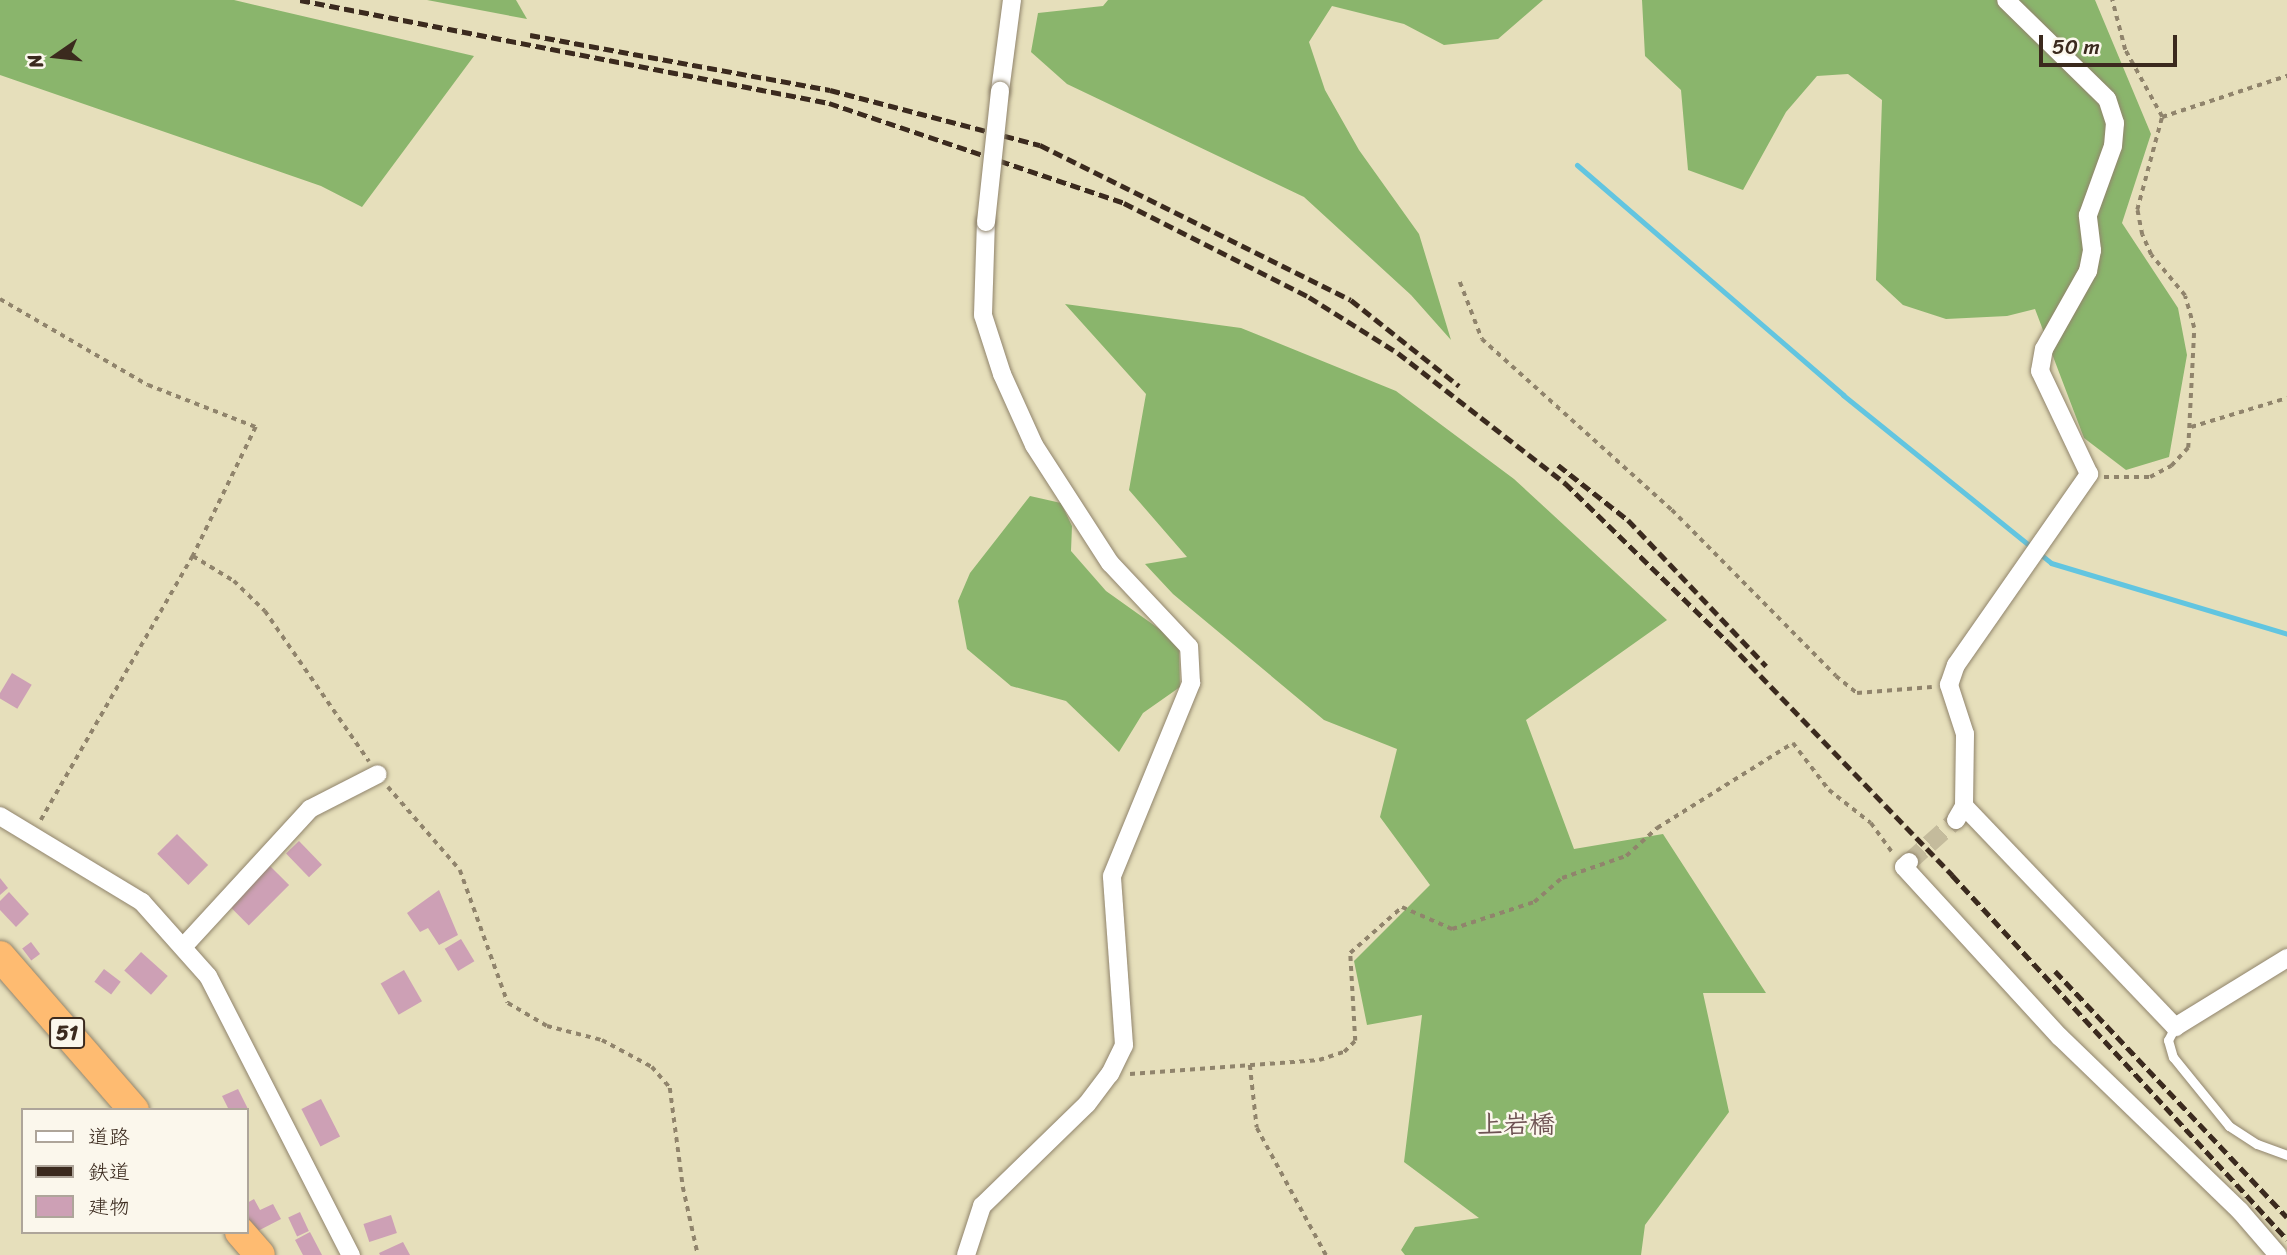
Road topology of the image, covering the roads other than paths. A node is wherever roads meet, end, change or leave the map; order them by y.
1 (1012, 0) edge
2 (2006, 0) edge
3 (378, 774) road end
4 (0, 816) edge
5 (1906, 864) road end
6 (184, 946) junction
7 (0, 956) edge
8 (2287, 958) edge
9 (2175, 1027) junction
10 (132, 1108) edge
11 (2287, 1155) edge
12 (242, 1234) edge
13 (260, 1255) edge
14 (351, 1255) edge
15 (966, 1255) edge
16 (2278, 1255) edge

1 - 15 street, bridge
2 - 9 street
3 - 6 street
4 - 6 street
5 - 16 street
6 - 14 street
7 - 10 highway, 51
8 - 9 street
9 - 11 lane
12 - 13 highway

